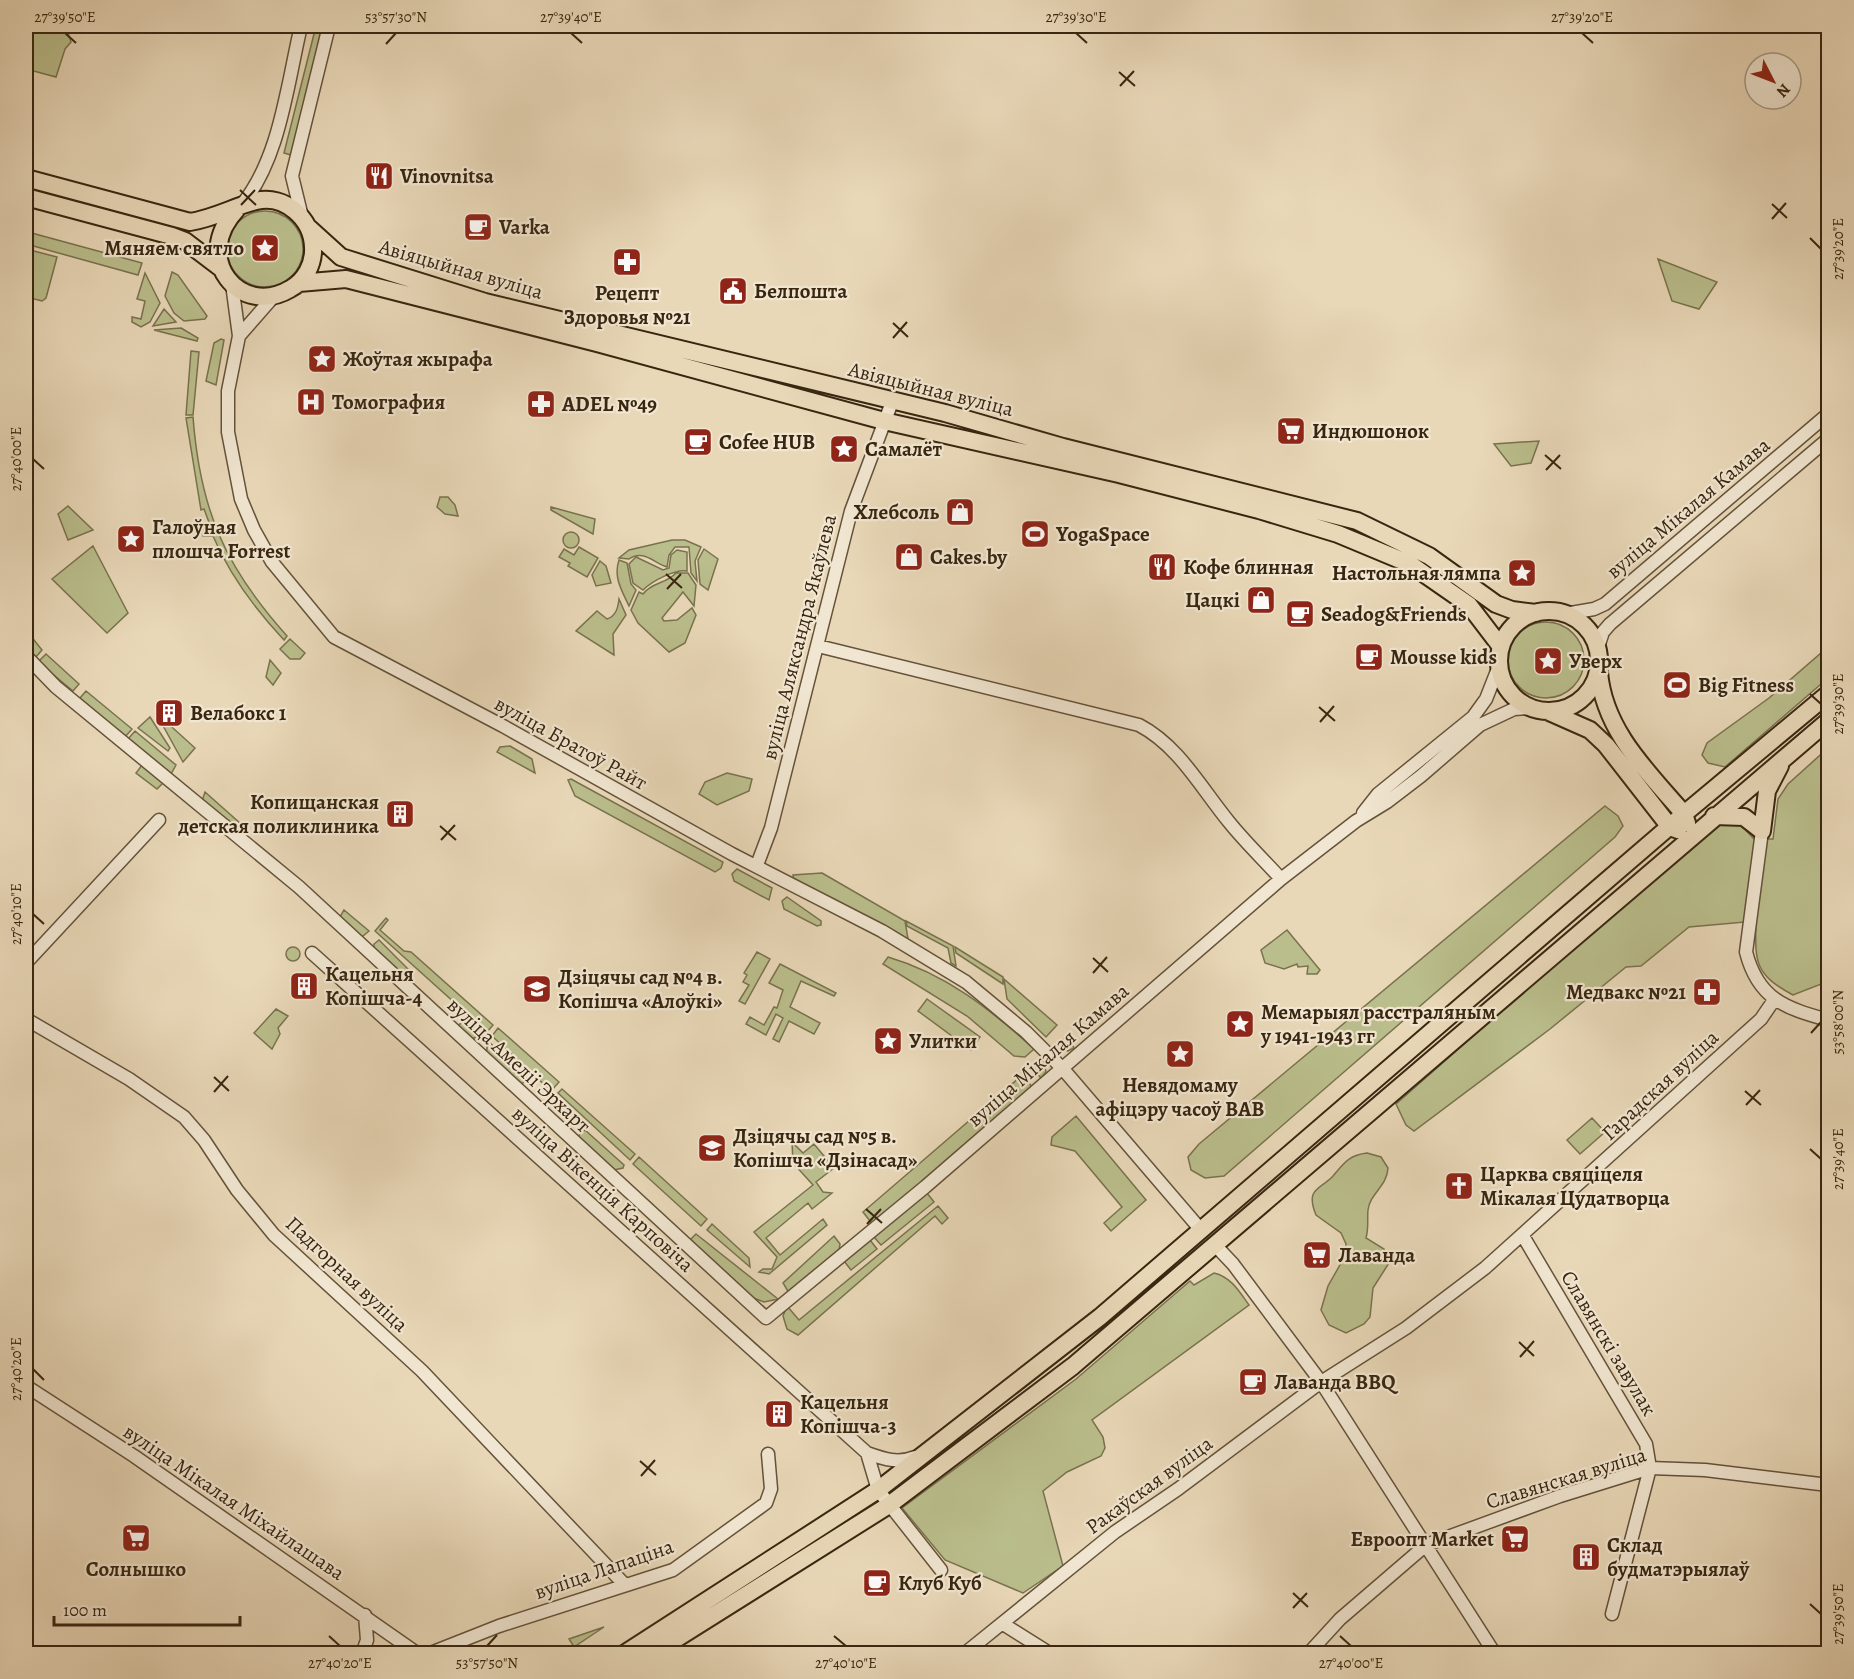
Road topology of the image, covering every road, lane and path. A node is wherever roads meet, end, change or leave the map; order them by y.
1 (301, 26) edge
2 (329, 26) edge
3 (26, 178) edge
4 (26, 196) edge
5 (237, 209) junction
6 (306, 223) junction
7 (222, 269) junction
8 (299, 283) junction
9 (232, 284) junction
10 (274, 296) junction
11 (239, 336) junction
12 (892, 402) junction
13 (1828, 414) edge
14 (884, 421) junction
15 (1828, 439) edge
16 (1536, 613) junction
17 (1565, 614) junction
18 (818, 646) junction
19 (1501, 648) junction
20 (1598, 650) junction
21 (26, 656) edge
22 (1499, 666) junction
23 (1598, 669) junction
24 (1828, 694) edge
25 (1539, 709) junction
26 (1828, 720) edge
27 (1786, 757) junction
28 (1684, 814) junction
29 (1714, 816) junction
30 (159, 820) dead end
31 (1356, 821) junction
32 (1670, 827) junction
33 (1762, 831) junction
34 (1691, 835) junction
35 (757, 865) junction
36 (1281, 879) junction
37 (312, 953) dead end
38 (26, 963) edge
39 (1774, 1000) junction
40 (26, 1019) edge
41 (1828, 1020) edge
42 (1063, 1069) junction
43 (1201, 1230) junction
44 (1523, 1236) junction
45 (1215, 1245) junction
46 (766, 1318) joint
47 (1322, 1382) junction
48 (26, 1386) edge
49 (926, 1453) junction
50 (768, 1454) dead end
51 (867, 1454) junction
52 (938, 1468) junction
53 (1650, 1468) junction
54 (1828, 1485) edge
55 (878, 1490) junction
56 (890, 1505) junction
57 (1426, 1545) junction
58 (940, 1570) dead end
59 (624, 1584) junction
60 (1612, 1614) dead end
61 (365, 1615) junction
62 (1004, 1624) junction
63 (362, 1653) edge
64 (418, 1653) edge
65 (428, 1653) edge
66 (624, 1653) edge
67 (652, 1653) edge
68 (964, 1653) edge
69 (1051, 1653) edge
70 (1308, 1653) edge
71 (1495, 1653) edge

1 - 5 street
2 - 6 street
3 - 5 main road
4 - 7 main road
5 - 6 main road
5 - 7 main road
6 - 8 main road
6 - 12 main road, Авіяцыйная вуліца
7 - 9 main road
8 - 10 main road
8 - 14 main road, Авіяцыйная вуліца
9 - 10 main road
9 - 11 street, вуліца Братоў Райт
10 - 11 street
11 - 35 street, вуліца Братоў Райт
12 - 14 street, вуліца Аляксандра Якаўлева
12 - 16 main road, Авіяцыйная вуліца
13 - 17 street, вуліца Мікалая Камава
14 - 18 street, вуліца Аляксандра Якаўлева
14 - 19 main road, Авіяцыйная вуліца
15 - 20 street, вуліца Мікалая Камава
16 - 17 main road
16 - 19 main road
17 - 20 main road
18 - 35 street, вуліца Аляксандра Якаўлева
18 - 36 street
19 - 22 main road
20 - 23 main road
21 - 46 street, вуліца Амеліі Эрхарт
22 - 25 main road
22 - 31 street, вуліца Мікалая Камава
23 - 25 main road
23 - 28 main road
24 - 28 main road
25 - 31 street, вуліца Мікалая Камава
25 - 32 main road
26 - 27 main road
27 - 29 main road
27 - 33 main road
28 - 32 main road
28 - 34 main road
29 - 33 main road
29 - 34 main road
30 - 38 street
31 - 36 street, вуліца Мікалая Камава
32 - 34 main road
32 - 43 main road
33 - 39 street
34 - 45 main road
35 - 42 street, вуліца Братоў Райт
36 - 42 street, вуліца Мікалая Камава
37 - 51 street, вуліца Вікенція Карповіча
39 - 41 street
39 - 44 street, Гарадская вуліца
40 - 59 street, Падгорная вуліца
42 - 43 street, вуліца Братоў Райт
42 - 46 street, вуліца Мікалая Камава
43 - 45 main road
43 - 49 main road
44 - 47 street, Гарадская вуліца
44 - 53 street, Славянскі завулак
45 - 47 street
45 - 52 main road
47 - 57 street
47 - 62 street, Ракаўская вуліца
48 - 61 street, вуліца Мікалая Міхайлашава
49 - 51 street
49 - 52 main road
49 - 55 main road
50 - 59 street, вуліца Лапаціна
51 - 55 street
52 - 56 main road
53 - 54 street, Славянская вуліца
53 - 57 street, Славянская вуліца
53 - 60 street, Славянскі завулак
55 - 56 street
55 - 66 main road
56 - 58 street
56 - 67 main road
57 - 70 street
57 - 71 street
59 - 65 street, вуліца Лапаціна
61 - 63 street
61 - 64 street, вуліца Мікалая Міхайлашава
62 - 68 street, Ракаўская вуліца
62 - 69 street

